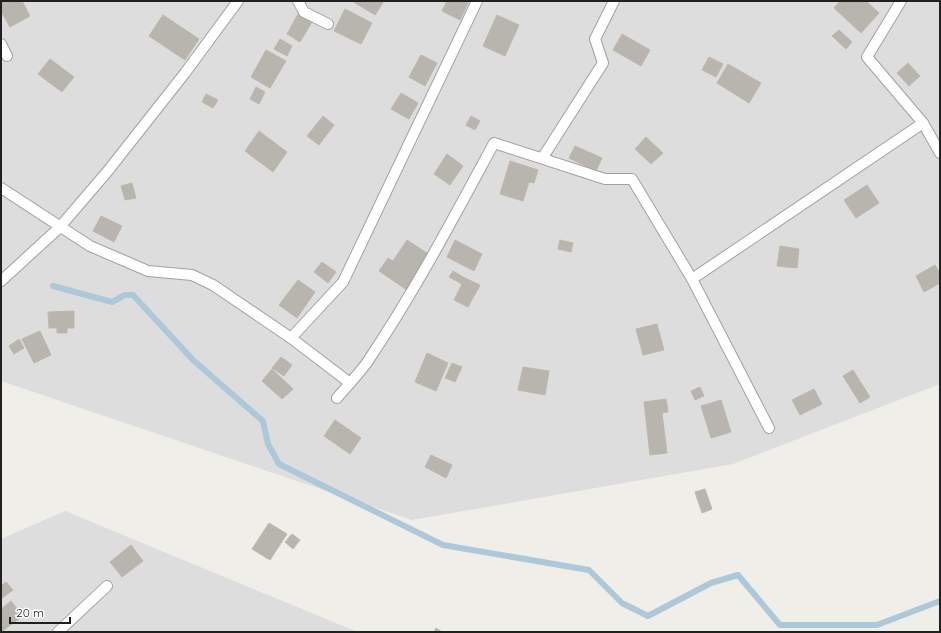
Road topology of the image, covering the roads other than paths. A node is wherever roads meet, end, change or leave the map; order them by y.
1 (238, 1) edge
2 (298, 1) edge
3 (477, 1) edge
4 (614, 1) edge
5 (901, 1) edge
6 (328, 24) dead end
7 (1, 44) edge
8 (7, 56) dead end
9 (923, 123) junction
10 (940, 153) edge
11 (543, 157) junction
12 (1, 188) edge
13 (59, 228) junction
14 (692, 279) junction
15 (1, 281) edge
16 (291, 338) junction
17 (350, 383) junction
18 (337, 398) dead end
19 (769, 428) dead end
20 (107, 586) dead end
21 (58, 632) edge

1 - 13 lane
2 - 6 lane
3 - 16 lane
4 - 11 lane
5 - 9 lane
7 - 8 lane
9 - 10 lane
9 - 14 lane
11 - 14 lane
11 - 17 lane
12 - 13 lane
13 - 15 lane
13 - 16 lane
14 - 19 lane
16 - 17 lane
17 - 18 lane
20 - 21 lane

